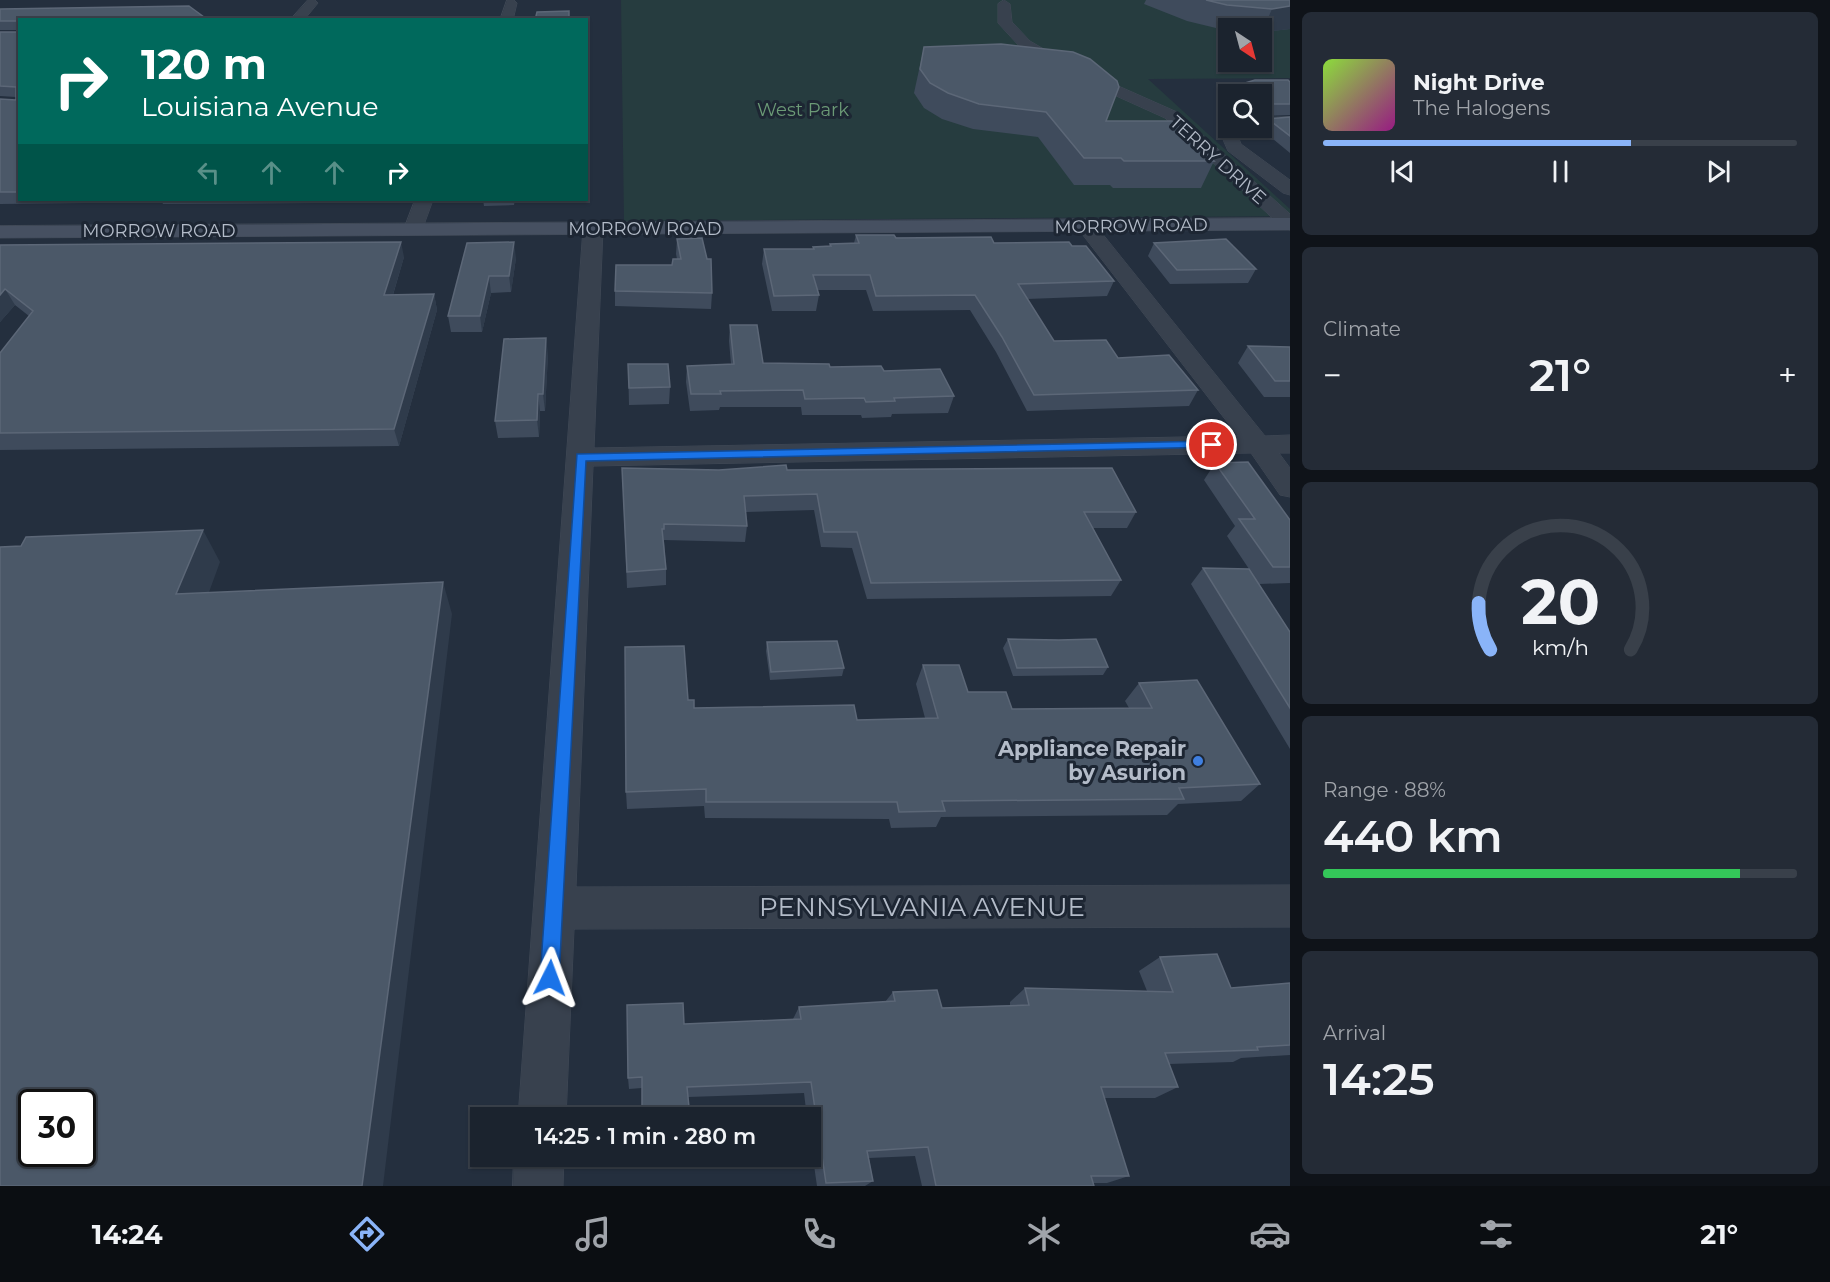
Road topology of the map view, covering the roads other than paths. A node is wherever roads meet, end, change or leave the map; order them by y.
1 (312, 3) dead end
2 (511, 3) dead end
3 (1004, 4) dead end
4 (298, 18) edge
5 (507, 18) edge
6 (1290, 122) edge
7 (1272, 123) edge
8 (1230, 138) edge
9 (1290, 189) edge
10 (424, 201) edge
11 (1290, 224) edge
12 (1086, 226) junction
13 (414, 229) junction
14 (593, 229) junction
15 (0, 232) edge
16 (1259, 444) junction
17 (1290, 444) edge
18 (581, 457) junction
19 (1290, 488) edge
20 (1290, 906) edge
21 (554, 908) junction
22 (543, 1107) edge
23 (539, 1167) edge
24 (538, 1186) edge

1 - 4 street
2 - 5 street
3 - 11 street, TERRY DRIVE
6 - 7 street
8 - 9 street, TERRY DRIVE
10 - 13 street
11 - 12 street, MORROW ROAD
12 - 14 street, MORROW ROAD
12 - 16 street
13 - 14 street, MORROW ROAD
13 - 15 street, MORROW ROAD
14 - 18 street
16 - 17 street
16 - 18 street
16 - 19 street
18 - 21 street
20 - 21 street, PENNSYLVANIA AVENUE
21 - 22 street
23 - 24 street

